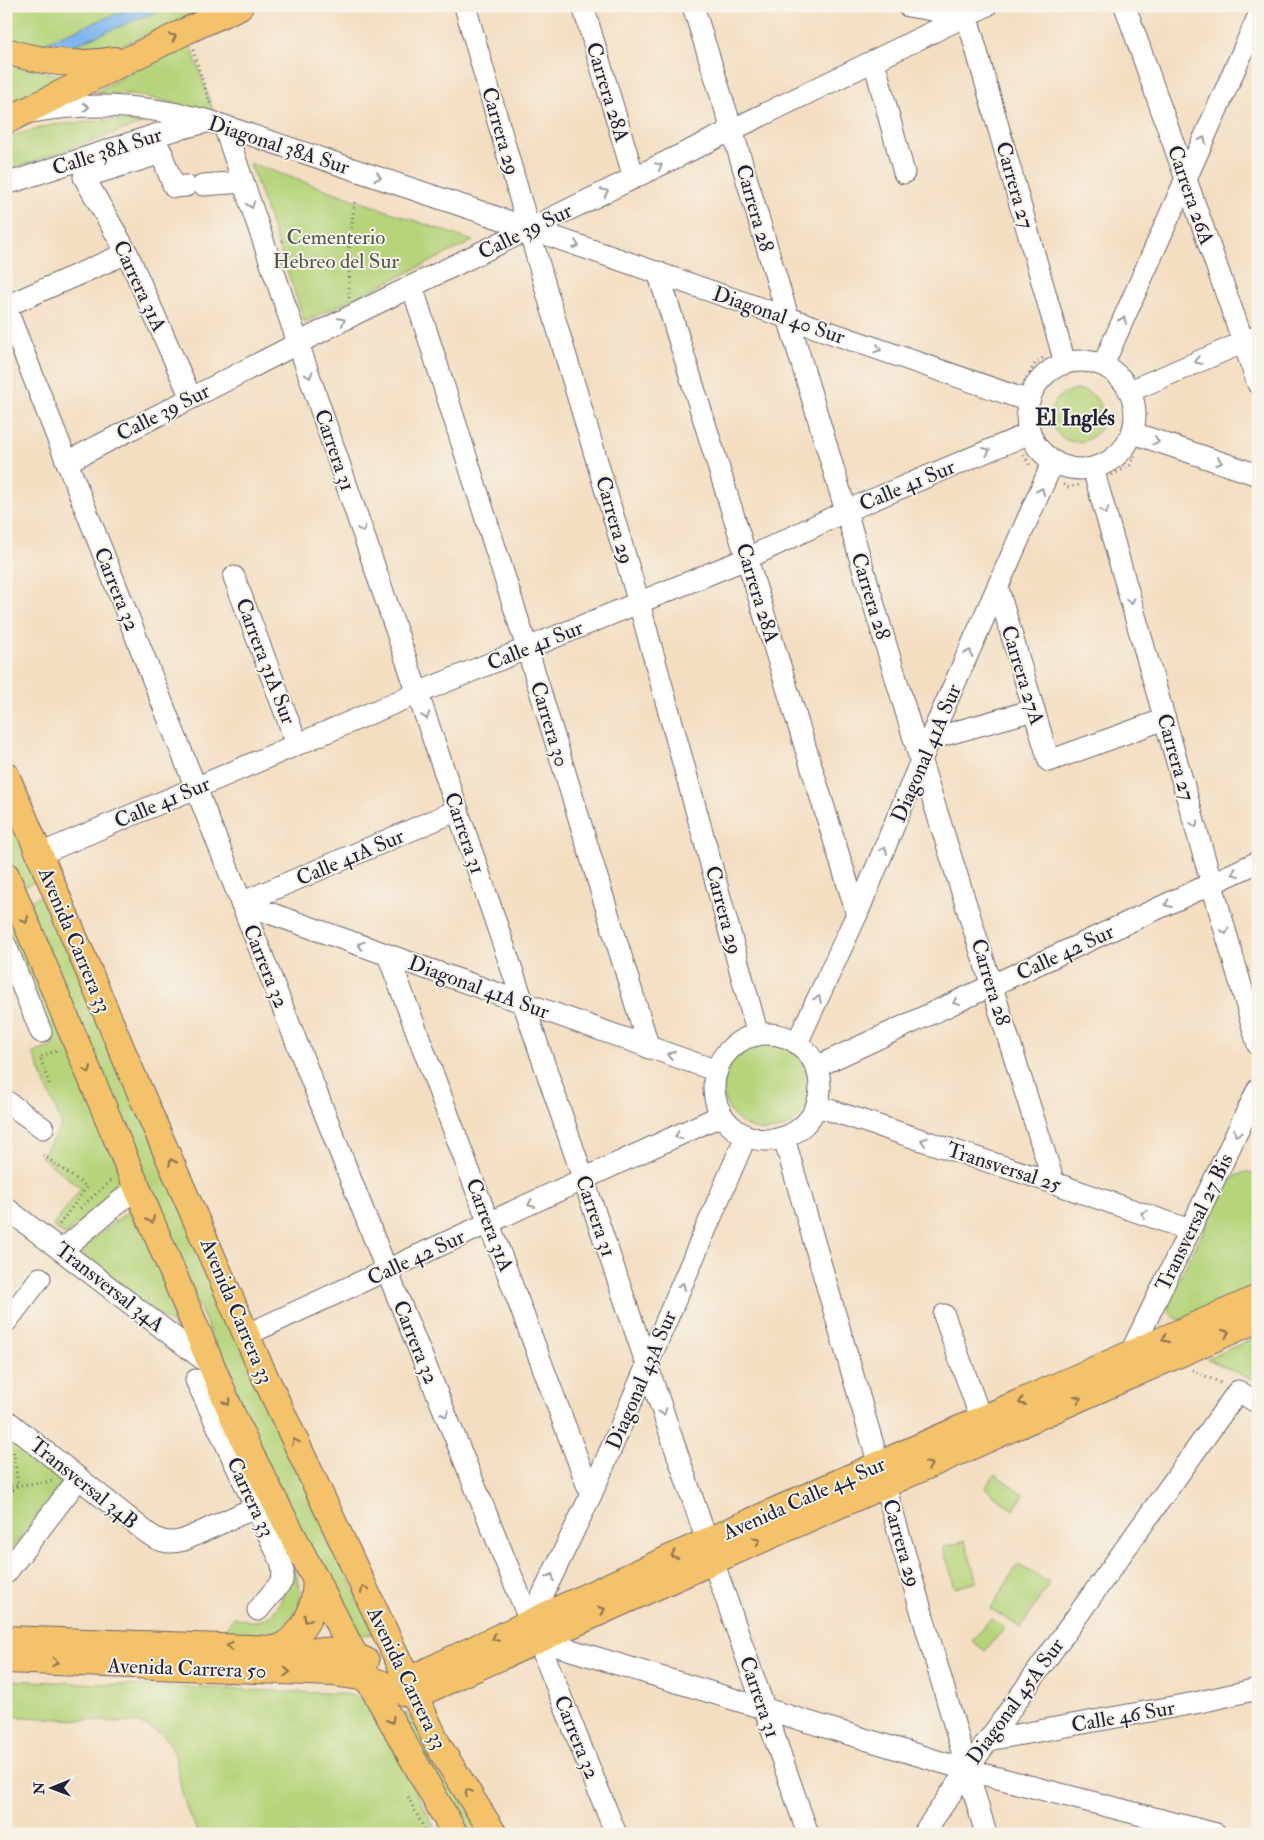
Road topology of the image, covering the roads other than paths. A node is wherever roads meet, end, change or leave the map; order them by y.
1 (240, 6) edge
2 (466, 6) edge
3 (582, 6) edge
4 (693, 6) edge
5 (908, 6) edge
6 (986, 6) edge
7 (1125, 6) edge
8 (965, 11) edge
9 (1258, 17) edge
10 (6, 51) edge
11 (137, 55) junction
12 (874, 61) junction
13 (13, 118) edge
14 (217, 123) junction
15 (732, 130) junction
16 (158, 144) junction
17 (904, 173) dead end
18 (634, 178) junction
19 (1186, 179) junction
20 (243, 182) junction
21 (6, 184) edge
22 (530, 229) junction
23 (127, 253) junction
24 (658, 272) junction
25 (412, 286) junction
26 (6, 307) edge
27 (788, 318) junction
28 (1250, 339) edge
29 (298, 343) junction
30 (1063, 355) junction
31 (1103, 365) junction
32 (1258, 384) edge
33 (1130, 391) junction
34 (191, 398) junction
35 (1022, 398) junction
36 (1139, 435) junction
37 (1022, 436) junction
38 (67, 462) junction
39 (1050, 470) junction
40 (1258, 474) edge
41 (1095, 476) junction
42 (846, 511) junction
43 (748, 558) junction
44 (234, 578) dead end
45 (998, 589) junction
46 (639, 603) junction
47 (527, 648) junction
48 (418, 693) junction
49 (1034, 710) junction
50 (1165, 719) junction
51 (930, 740) junction
52 (297, 744) junction
53 (921, 762) junction
54 (6, 775) edge
55 (196, 788) junction
56 (458, 810) junction
57 (38, 855) junction
58 (1258, 862) edge
59 (6, 875) edge
60 (1212, 884) junction
61 (241, 903) junction
62 (857, 914) junction
63 (6, 946) edge
64 (388, 955) junction
65 (992, 985) junction
66 (522, 1003) junction
67 (41, 1032) dead end
68 (758, 1035) junction
69 (797, 1043) junction
70 (1258, 1045) edge
71 (649, 1048) junction
72 (816, 1066) junction
73 (717, 1072) junction
74 (1258, 1089) edge
75 (6, 1101) edge
76 (817, 1106) junction
77 (722, 1115) junction
78 (43, 1128) dead end
79 (746, 1136) junction
80 (784, 1138) junction
81 (584, 1180) junction
82 (127, 1181) junction
83 (1054, 1183) junction
84 (6, 1208) edge
85 (489, 1223) junction
86 (1190, 1230) junction
87 (62, 1250) junction
88 (387, 1271) junction
89 (40, 1278) dead end
90 (1258, 1298) edge
91 (944, 1315) dead end
92 (1258, 1319) edge
93 (6, 1322) edge
94 (246, 1336) junction
95 (1130, 1354) junction
96 (647, 1365) junction
97 (204, 1373) junction
98 (1258, 1404) edge
99 (6, 1420) edge
100 (981, 1420) junction
101 (882, 1475) junction
102 (79, 1478) junction
103 (591, 1495) junction
104 (256, 1507) junction
105 (710, 1551) junction
106 (6, 1573) edge
107 (316, 1579) junction
108 (258, 1610) dead end
109 (534, 1630) junction
110 (6, 1639) edge
111 (279, 1648) junction
112 (6, 1660) edge
113 (361, 1667) junction
114 (410, 1689) junction
115 (1258, 1689) edge
116 (764, 1709) junction
117 (988, 1740) junction
118 (967, 1770) junction
119 (455, 1834) edge
120 (494, 1834) edge
121 (616, 1834) edge
122 (808, 1834) edge
123 (923, 1834) edge
124 (986, 1834) edge
125 (1216, 1834) edge

11 -> 1 main road
2 - 22 street, Carrera 29
3 - 18 street, Carrera 28A
4 - 15 street, Carrera 28
5 - 8 street
6 - 8 street, Calle 39 Sur
7 - 19 street, Carrera 26A
8 - 12 street, Calle 39 Sur
8 - 30 street, Carrera 27
19 -> 9 street
10 - 11 main road
11 - 13 main road
12 - 15 street, Calle 39 Sur
12 - 17 street
13 -> 14 street, Diagonal 38A Sur
14 - 16 street, Calle 38A Sur
14 - 20 street, Carrera 31
14 -> 22 street, Diagonal 38A Sur
18 -> 15 street, Calle 39 Sur
15 - 27 street, Carrera 28
16 - 20 street
16 - 21 street, Calle 38A Sur
16 - 23 street, Carrera 31A
22 -> 18 street, Calle 39 Sur
19 - 28 street, Carrera 26A
31 -> 19 street
20 -> 29 street, Carrera 31
22 -> 24 street, Diagonal 40 Sur
22 - 25 street, Calle 39 Sur
22 - 46 street, Carrera 29
23 - 26 street
23 - 34 street, Carrera 31A
24 - 27 street, Diagonal 40 Sur
24 - 43 street, Carrera 28A
29 -> 25 street, Calle 39 Sur
25 - 47 street, Carrera 30
26 - 38 street, Carrera 32
27 -> 35 street, Diagonal 40 Sur
27 - 42 street, Carrera 28
28 - 32 street, Carrera 26A
28 -> 33 street
29 - 34 street, Calle 39 Sur
29 -> 48 street, Carrera 31
30 - 31 street
30 - 35 street
31 - 33 street
33 - 36 street
34 - 38 street, Calle 39 Sur
35 - 37 street
36 -> 40 street
36 - 41 street
37 - 39 street
42 -> 37 street, Calle 41 Sur
38 - 55 street, Carrera 32
39 - 41 street
45 -> 39 street, Diagonal 41A Sur
41 -> 50 street, Carrera 27
42 - 43 street, Calle 41 Sur
42 - 53 street, Carrera 28
43 - 46 street, Calle 41 Sur
43 - 62 street, Carrera 28A
44 - 52 street, Carrera 31A Sur
45 - 49 street, Carrera 27A
51 -> 45 street, Diagonal 41A Sur
46 - 47 street, Calle 41 Sur
46 - 68 street, Carrera 29
47 - 48 street, Calle 41 Sur
47 - 71 street, Carrera 30
48 - 52 street, Calle 41 Sur
48 -> 56 street, Carrera 31
49 - 50 street, Carrera 27A
49 - 51 street
50 -> 60 street, Carrera 27
51 - 53 street, Diagonal 41A Sur
52 - 55 street, Calle 41 Sur
62 -> 53 street, Diagonal 41A Sur
53 - 65 street, Carrera 28
54 - 57 main road, Avenida Carrera 33
55 - 57 street, Calle 41 Sur
55 - 61 street, Carrera 32
56 - 61 street, Calle 41A Sur
56 - 66 street, Carrera 31
94 -> 57 main road, Avenida Carrera 33
58 -> 60 street, Calle 42 Sur
59 -> 82 main road, Avenida Carrera 33
60 -> 65 street, Calle 42 Sur
60 -> 70 street, Carrera 27
64 -> 61 street, Diagonal 41A Sur
61 - 88 street, Carrera 32
69 -> 62 street, Diagonal 41A Sur
63 - 67 street
64 - 66 street, Diagonal 41A Sur
64 - 85 street, Carrera 31A
65 -> 72 street, Calle 42 Sur
65 - 83 street, Carrera 28
66 - 71 street, Diagonal 41A Sur
66 - 81 street, Carrera 31
68 - 69 street
68 - 73 street
69 - 72 street
73 -> 71 street, Diagonal 41A Sur
72 - 76 street
73 - 77 street
74 -> 86 street, Transversal 27 Bis
75 - 78 street
76 - 80 street
83 -> 76 street, Transversal 25
77 - 79 street
77 -> 81 street, Calle 42 Sur
79 - 80 street
96 -> 79 street, Diagonal 43A Sur
80 - 101 street, Carrera 29
81 -> 85 street, Calle 42 Sur
81 - 96 street, Carrera 31
82 - 87 street
82 -> 97 main road, Avenida Carrera 33
86 -> 83 street, Transversal 25
84 - 87 street, Transversal 34A
85 - 88 street, Calle 42 Sur
85 - 103 street, Carrera 31A
86 - 95 street, Transversal 27 Bis
87 - 97 street, Transversal 34A
88 - 94 street, Calle 42 Sur
88 -> 109 street, Carrera 32
89 - 93 street
90 -> 95 main road, Avenida Calle 44 Sur
91 - 100 street
101 -> 92 main road, Avenida Calle 44 Sur
114 -> 94 main road, Avenida Carrera 33
95 -> 100 main road, Avenida Calle 44 Sur
96 - 103 street, Diagonal 43A Sur
96 -> 105 street, Carrera 31
97 - 104 street, Carrera 33
97 -> 107 main road, Avenida Carrera 33
98 - 117 street, Diagonal 45A Sur
99 - 102 street, Transversal 34B
100 - 101 main road, Avenida Calle 44 Sur
101 - 105 main road, Avenida Calle 44 Sur
101 - 118 street, Carrera 29
102 - 104 street, Transversal 34B
102 - 106 street
109 -> 103 street, Diagonal 43A Sur
104 - 108 street, Carrera 33
105 - 109 main road, Avenida Calle 44 Sur
105 - 116 street, Carrera 31
107 -> 111 main road
107 - 113 main road, Avenida Carrera 33
109 - 114 main road, Avenida Calle 44 Sur
109 - 116 street, Diagonal 45A Sur
109 - 121 street, Carrera 32
111 -> 110 main road, Avenida Carrera 50
111 - 113 main road, Avenida Carrera 50
112 -> 113 main road, Avenida Carrera 50
113 - 114 main road
113 -> 119 main road, Avenida Carrera 33
120 -> 114 main road, Avenida Carrera 33
115 - 117 street, Calle 46 Sur
116 - 118 street, Diagonal 45A Sur
116 - 122 street, Carrera 31
117 - 118 street, Diagonal 45A Sur
118 - 123 street
118 - 124 street, Carrera 29
118 - 125 street

